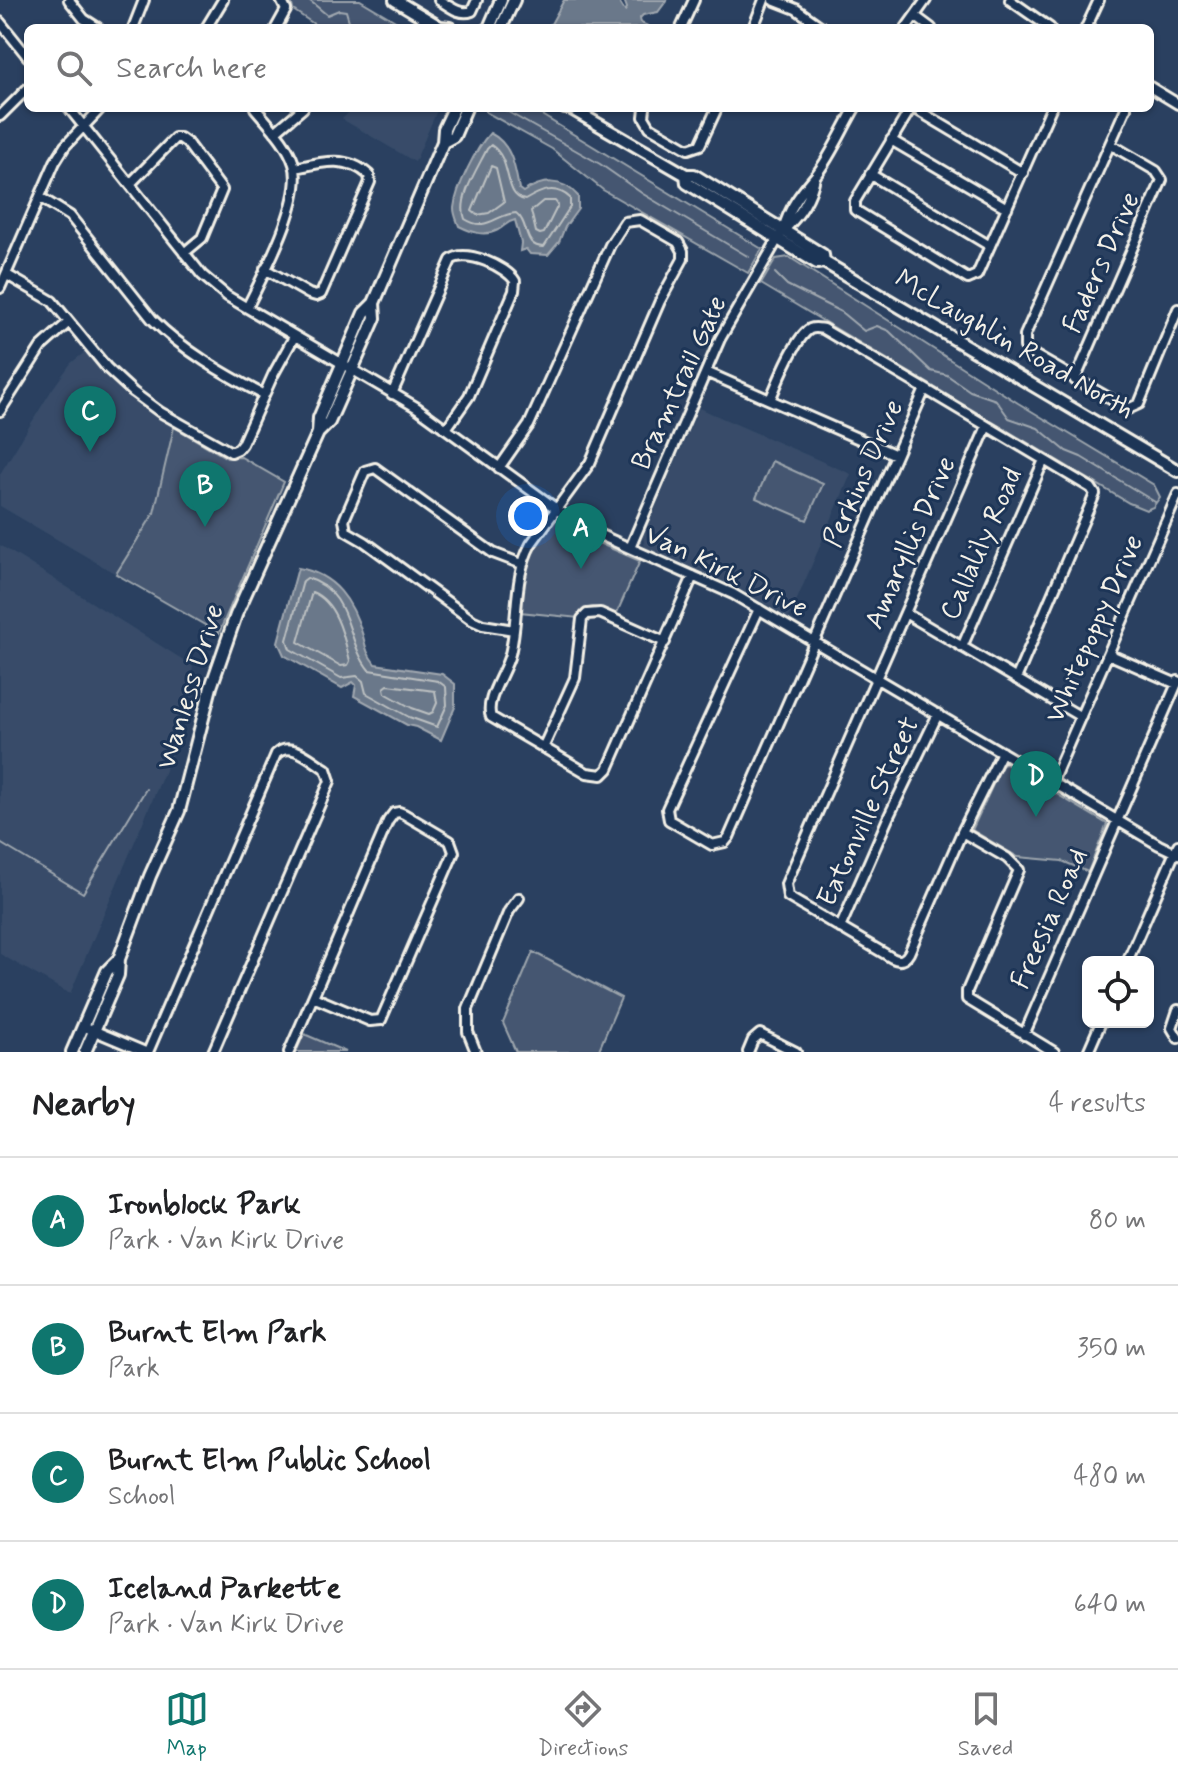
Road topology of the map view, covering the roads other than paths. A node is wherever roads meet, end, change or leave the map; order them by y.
1 (69, 0) edge
2 (144, 0) edge
3 (223, 0) edge
4 (281, 0) edge
5 (395, 0) edge
6 (439, 0) edge
7 (477, 0) edge
8 (501, 0) edge
9 (514, 0) edge
10 (694, 0) edge
11 (764, 0) edge
12 (773, 0) edge
13 (926, 0) edge
14 (1010, 0) edge
15 (1099, 0) edge
16 (915, 16) junction
17 (0, 23) edge
18 (92, 24) edge
19 (135, 24) edge
20 (208, 24) edge
21 (278, 24) edge
22 (434, 24) edge
23 (491, 24) edge
24 (503, 24) edge
25 (683, 24) edge
26 (755, 24) edge
27 (817, 24) edge
28 (909, 24) edge
29 (926, 24) edge
30 (1044, 24) edge
31 (1088, 24) edge
32 (24, 52) edge
33 (1154, 89) edge
34 (24, 92) edge
35 (1178, 104) edge
36 (72, 112) edge
37 (97, 112) edge
38 (258, 112) edge
39 (298, 112) edge
40 (452, 112) edge
41 (464, 112) edge
42 (575, 112) edge
43 (645, 112) edge
44 (715, 112) edge
45 (853, 112) edge
46 (909, 112) edge
47 (919, 112) edge
48 (1048, 112) edge
49 (1124, 112) edge
50 (0, 116) edge
51 (84, 127) junction
52 (275, 132) junction
53 (891, 140) junction
54 (443, 142) junction
55 (1110, 144) junction
56 (295, 168) junction
57 (1023, 173) junction
58 (870, 174) junction
59 (130, 184) junction
60 (41, 198) junction
61 (1007, 208) junction
62 (780, 234) junction
63 (990, 246) junction
64 (184, 253) junction
65 (265, 269) junction
66 (7, 275) junction
67 (0, 288) edge
68 (247, 308) junction
69 (1178, 309) edge
70 (69, 322) junction
71 (294, 337) junction
72 (346, 368) junction
73 (706, 372) junction
74 (1075, 380) junction
75 (925, 389) junction
76 (392, 394) junction
77 (264, 395) junction
78 (770, 400) junction
79 (0, 411) edge
80 (987, 426) junction
81 (446, 429) junction
82 (896, 455) junction
83 (1044, 460) junction
84 (499, 468) junction
85 (1178, 471) edge
86 (1178, 494) edge
87 (556, 509) junction
88 (630, 548) junction
89 (522, 564) junction
90 (693, 576) junction
91 (759, 609) junction
92 (905, 613) junction
93 (514, 630) junction
94 (815, 641) junction
95 (665, 642) junction
96 (962, 647) junction
97 (1108, 654) junction
98 (877, 677) junction
99 (1016, 679) junction
100 (1177, 683) edge
101 (938, 714) junction
102 (1081, 717) junction
103 (543, 748) junction
104 (1002, 752) junction
105 (1052, 782) junction
106 (1117, 820) junction
107 (962, 832) junction
108 (1177, 850) edge
109 (519, 898) dead end
110 (840, 928) junction
111 (1130, 956) edge
112 (313, 997) junction
113 (1178, 1010) edge
114 (1098, 1028) edge
115 (88, 1029) junction
116 (1024, 1035) junction
117 (1178, 1038) edge
118 (72, 1052) edge
119 (85, 1052) edge
120 (146, 1052) edge
121 (213, 1052) edge
122 (289, 1052) edge
123 (476, 1052) edge
124 (748, 1052) edge
125 (796, 1052) edge
126 (1054, 1052) edge
127 (1088, 1052) edge

1 - 18 street
2 - 19 street
3 - 20 street
4 - 21 street
5 - 22 main road
6 - 7 street
8 - 23 main road
9 - 24 main road
10 - 25 street
11 - 26 street
12 - 27 street
13 - 16 street
14 - 30 street
15 - 31 street
16 - 28 street
16 - 29 street
17 - 32 street
33 - 35 street
34 - 50 street
36 - 51 street, Van Kirk Drive
37 - 51 street
38 - 52 street
39 - 52 street
40 - 54 main road, Wanless Drive
41 - 54 main road, Wanless Drive
42 - 62 main road, McLaughlin Road North
43 - 44 street
45 - 62 street, Bramtrail Gate
46 - 53 street
47 - 57 street
48 - 57 street
49 - 55 street
51 - 59 street, Van Kirk Drive
51 - 60 street
52 - 56 street
53 - 58 street
53 - 61 street
54 - 72 main road, Wanless Drive
55 - 74 street
55 - 74 street, Faders Drive
56 - 65 street
56 - 65 street
57 - 61 street
58 - 63 street
58 - 63 street
59 - 64 street, Van Kirk Drive
59 - 64 street
60 - 66 street
60 - 77 street
61 - 63 street
62 - 73 street, Bramtrail Gate
62 - 85 main road, McLaughlin Road North
64 - 68 street, Van Kirk Drive
65 - 68 street
66 - 67 street
66 - 70 street
68 - 71 street, Van Kirk Drive
69 - 74 street
70 - 77 street
70 - 79 street
71 - 72 street, Van Kirk Drive
71 - 77 street
72 - 76 street, Van Kirk Drive
72 - 115 main road, Wanless Drive
73 - 78 street
73 - 88 street, Bramtrail Gate
75 - 78 street, Perkins Drive
75 - 80 street
75 - 82 street, Perkins Drive
76 - 81 street, Van Kirk Drive
76 - 81 street
78 - 82 street
80 - 83 street
80 - 92 street, Amaryllis Drive
81 - 84 street, Van Kirk Drive
82 - 94 street, Perkins Drive
83 - 96 street, Callalily Road
83 - 99 street
84 - 87 street, Van Kirk Drive
84 - 87 street
86 - 97 street, Whitepoppy Drive
87 - 88 street, Van Kirk Drive
87 - 89 street
88 - 90 street, Van Kirk Drive
89 - 93 street
89 - 93 street
90 - 91 street, Van Kirk Drive
90 - 95 street
91 - 94 street, Van Kirk Drive
91 - 94 street, Perkins Drive
92 - 96 street
92 - 98 street, Amaryllis Drive
93 - 103 street
94 - 98 street, Van Kirk Drive
95 - 103 street
95 - 103 street
96 - 99 street
97 - 100 street
97 - 102 street, Whitepoppy Drive
98 - 101 street, Van Kirk Drive
98 - 110 street, Amaryllis Drive
99 - 102 street
100 - 106 street, Freesia Road
101 - 104 street, Van Kirk Drive
101 - 110 street, Eatonville Street
102 - 105 street, Whitepoppy Drive
104 - 105 street, Van Kirk Drive
104 - 107 street
105 - 106 street, Van Kirk Drive
106 - 108 street, Van Kirk Drive
106 - 116 street, Freesia Road
107 - 110 street
107 - 116 street
108 - 111 street
109 - 123 street
112 - 112 street
112 - 122 street
113 - 117 street
114 - 127 street
115 - 118 main road, Wanless Drive
115 - 119 main road, Wanless Drive
115 - 120 street
116 - 126 street
120 - 121 street
124 - 125 street

